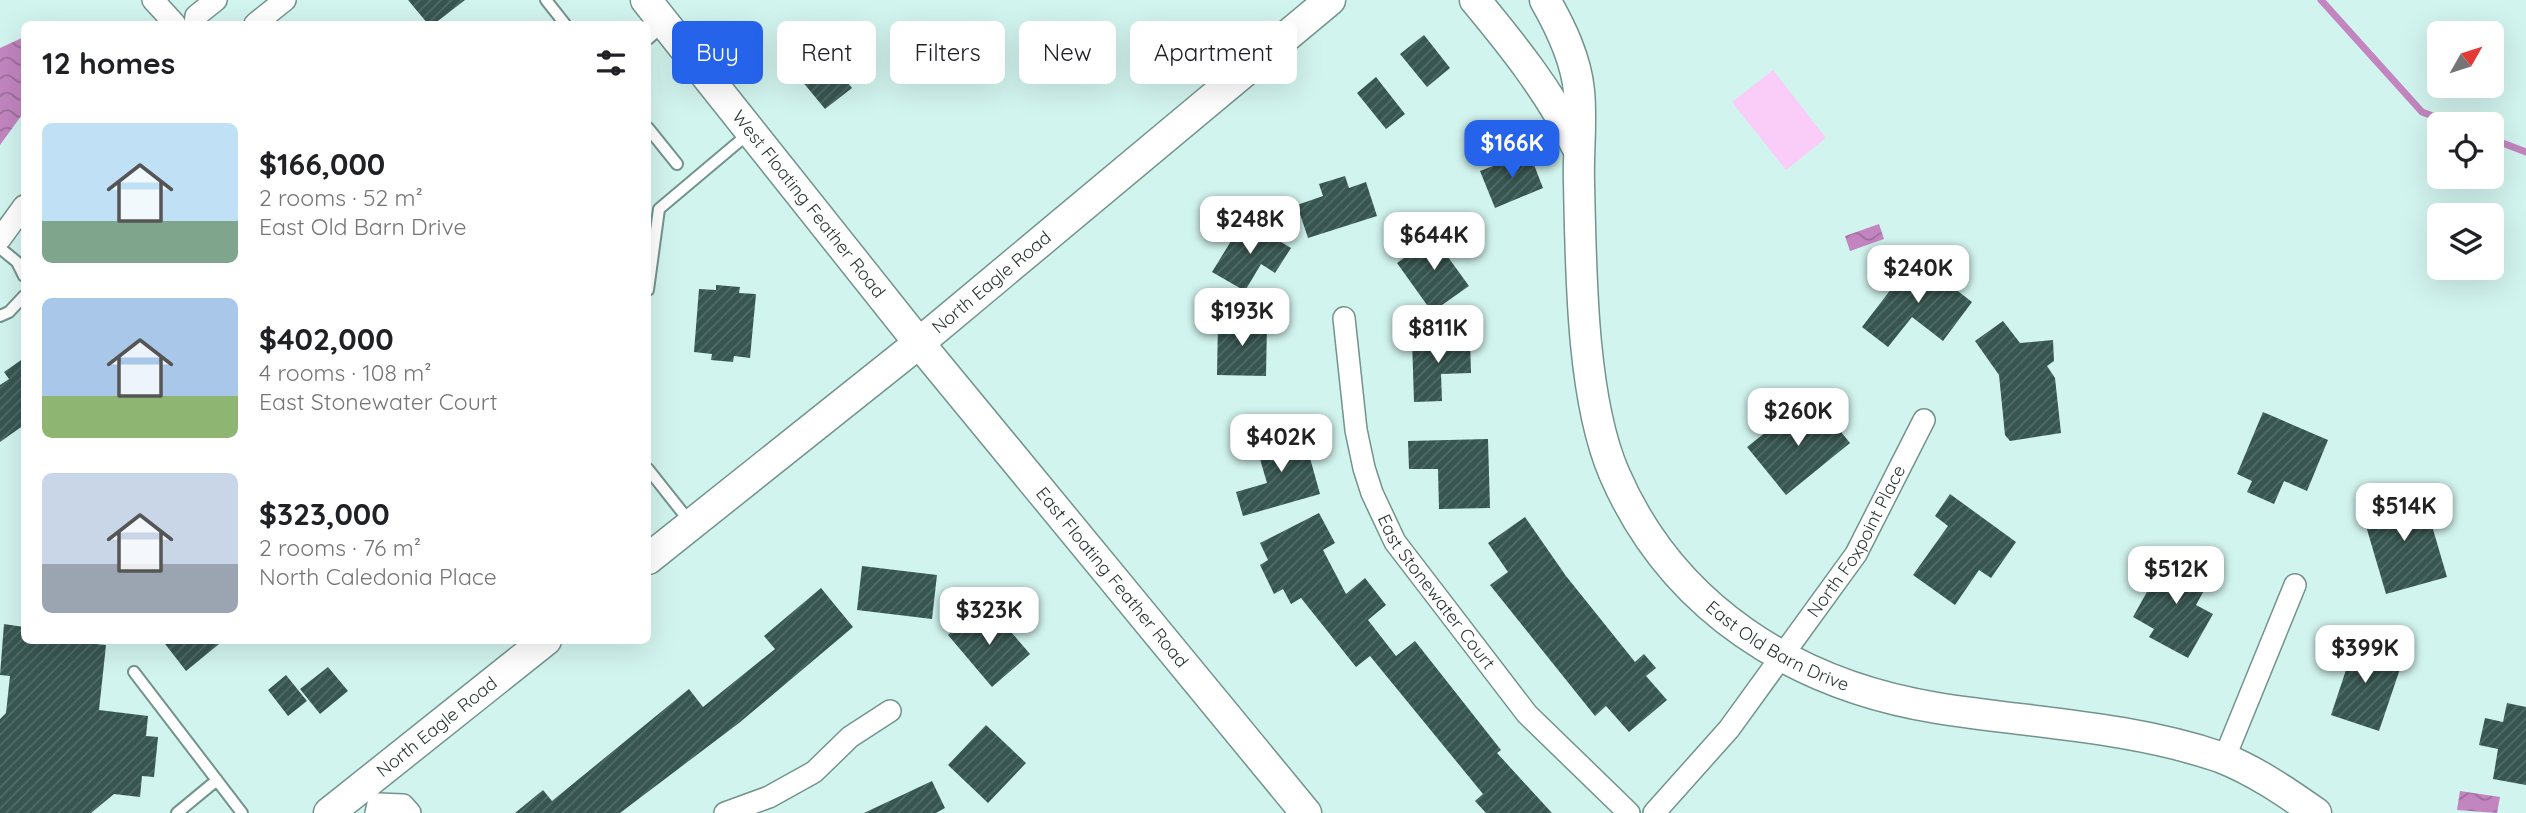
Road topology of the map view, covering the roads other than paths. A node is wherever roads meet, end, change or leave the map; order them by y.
1 (153, 0) edge
2 (216, 0) edge
3 (285, 0) edge
4 (546, 0) edge
5 (646, 0) edge
6 (1330, 0) edge
7 (1475, 0) edge
8 (1545, 0) edge
9 (172, 21) edge
10 (195, 21) edge
11 (259, 21) edge
12 (563, 21) edge
13 (656, 32) edge
14 (651, 132) edge
15 (750, 132) junction
16 (1578, 149) junction
17 (677, 164) dead end
18 (21, 210) edge
19 (0, 239) edge
20 (0, 248) edge
21 (651, 268) edge
22 (21, 270) edge
23 (21, 299) edge
24 (0, 316) edge
25 (1344, 318) dead end
26 (919, 343) junction
27 (1924, 420) dead end
28 (651, 473) edge
29 (692, 524) junction
30 (651, 557) edge
31 (2295, 585) dead end
32 (542, 644) edge
33 (1780, 657) junction
34 (134, 672) dead end
35 (890, 711) dead end
36 (2224, 759) junction
37 (217, 780) junction
38 (373, 801) edge
39 (177, 813) edge
40 (242, 813) edge
41 (329, 813) edge
42 (410, 813) edge
43 (724, 813) edge
44 (1306, 813) edge
45 (1629, 813) edge
46 (1654, 813) edge
47 (2316, 813) edge

1 - 9 street
2 - 10 street
3 - 11 street
4 - 12 lane
5 - 13 main road, West Floating Feather Road
6 - 26 main road, North Eagle Road
7 - 16 main road, East Old Barn Drive
8 - 16 main road, East Old Barn Drive
13 - 15 main road, West Floating Feather Road
14 - 17 lane
15 - 21 lane
15 - 26 main road, West Floating Feather Road
16 - 33 main road, East Old Barn Drive
18 - 19 street
20 - 22 lane
23 - 24 lane
25 - 45 street, East Stonewater Court
26 - 29 main road, North Eagle Road
26 - 44 main road, East Floating Feather Road
27 - 33 street, North Foxpoint Place
28 - 29 lane
29 - 30 main road, North Eagle Road
31 - 36 street
32 - 38 main road, North Eagle Road
33 - 36 main road, East Old Barn Drive
33 - 46 street, North Foxpoint Place
34 - 37 lane
35 - 43 street
36 - 47 main road, East Old Barn Drive
37 - 39 lane
37 - 40 lane
38 - 41 main road, North Eagle Road
38 - 42 street

